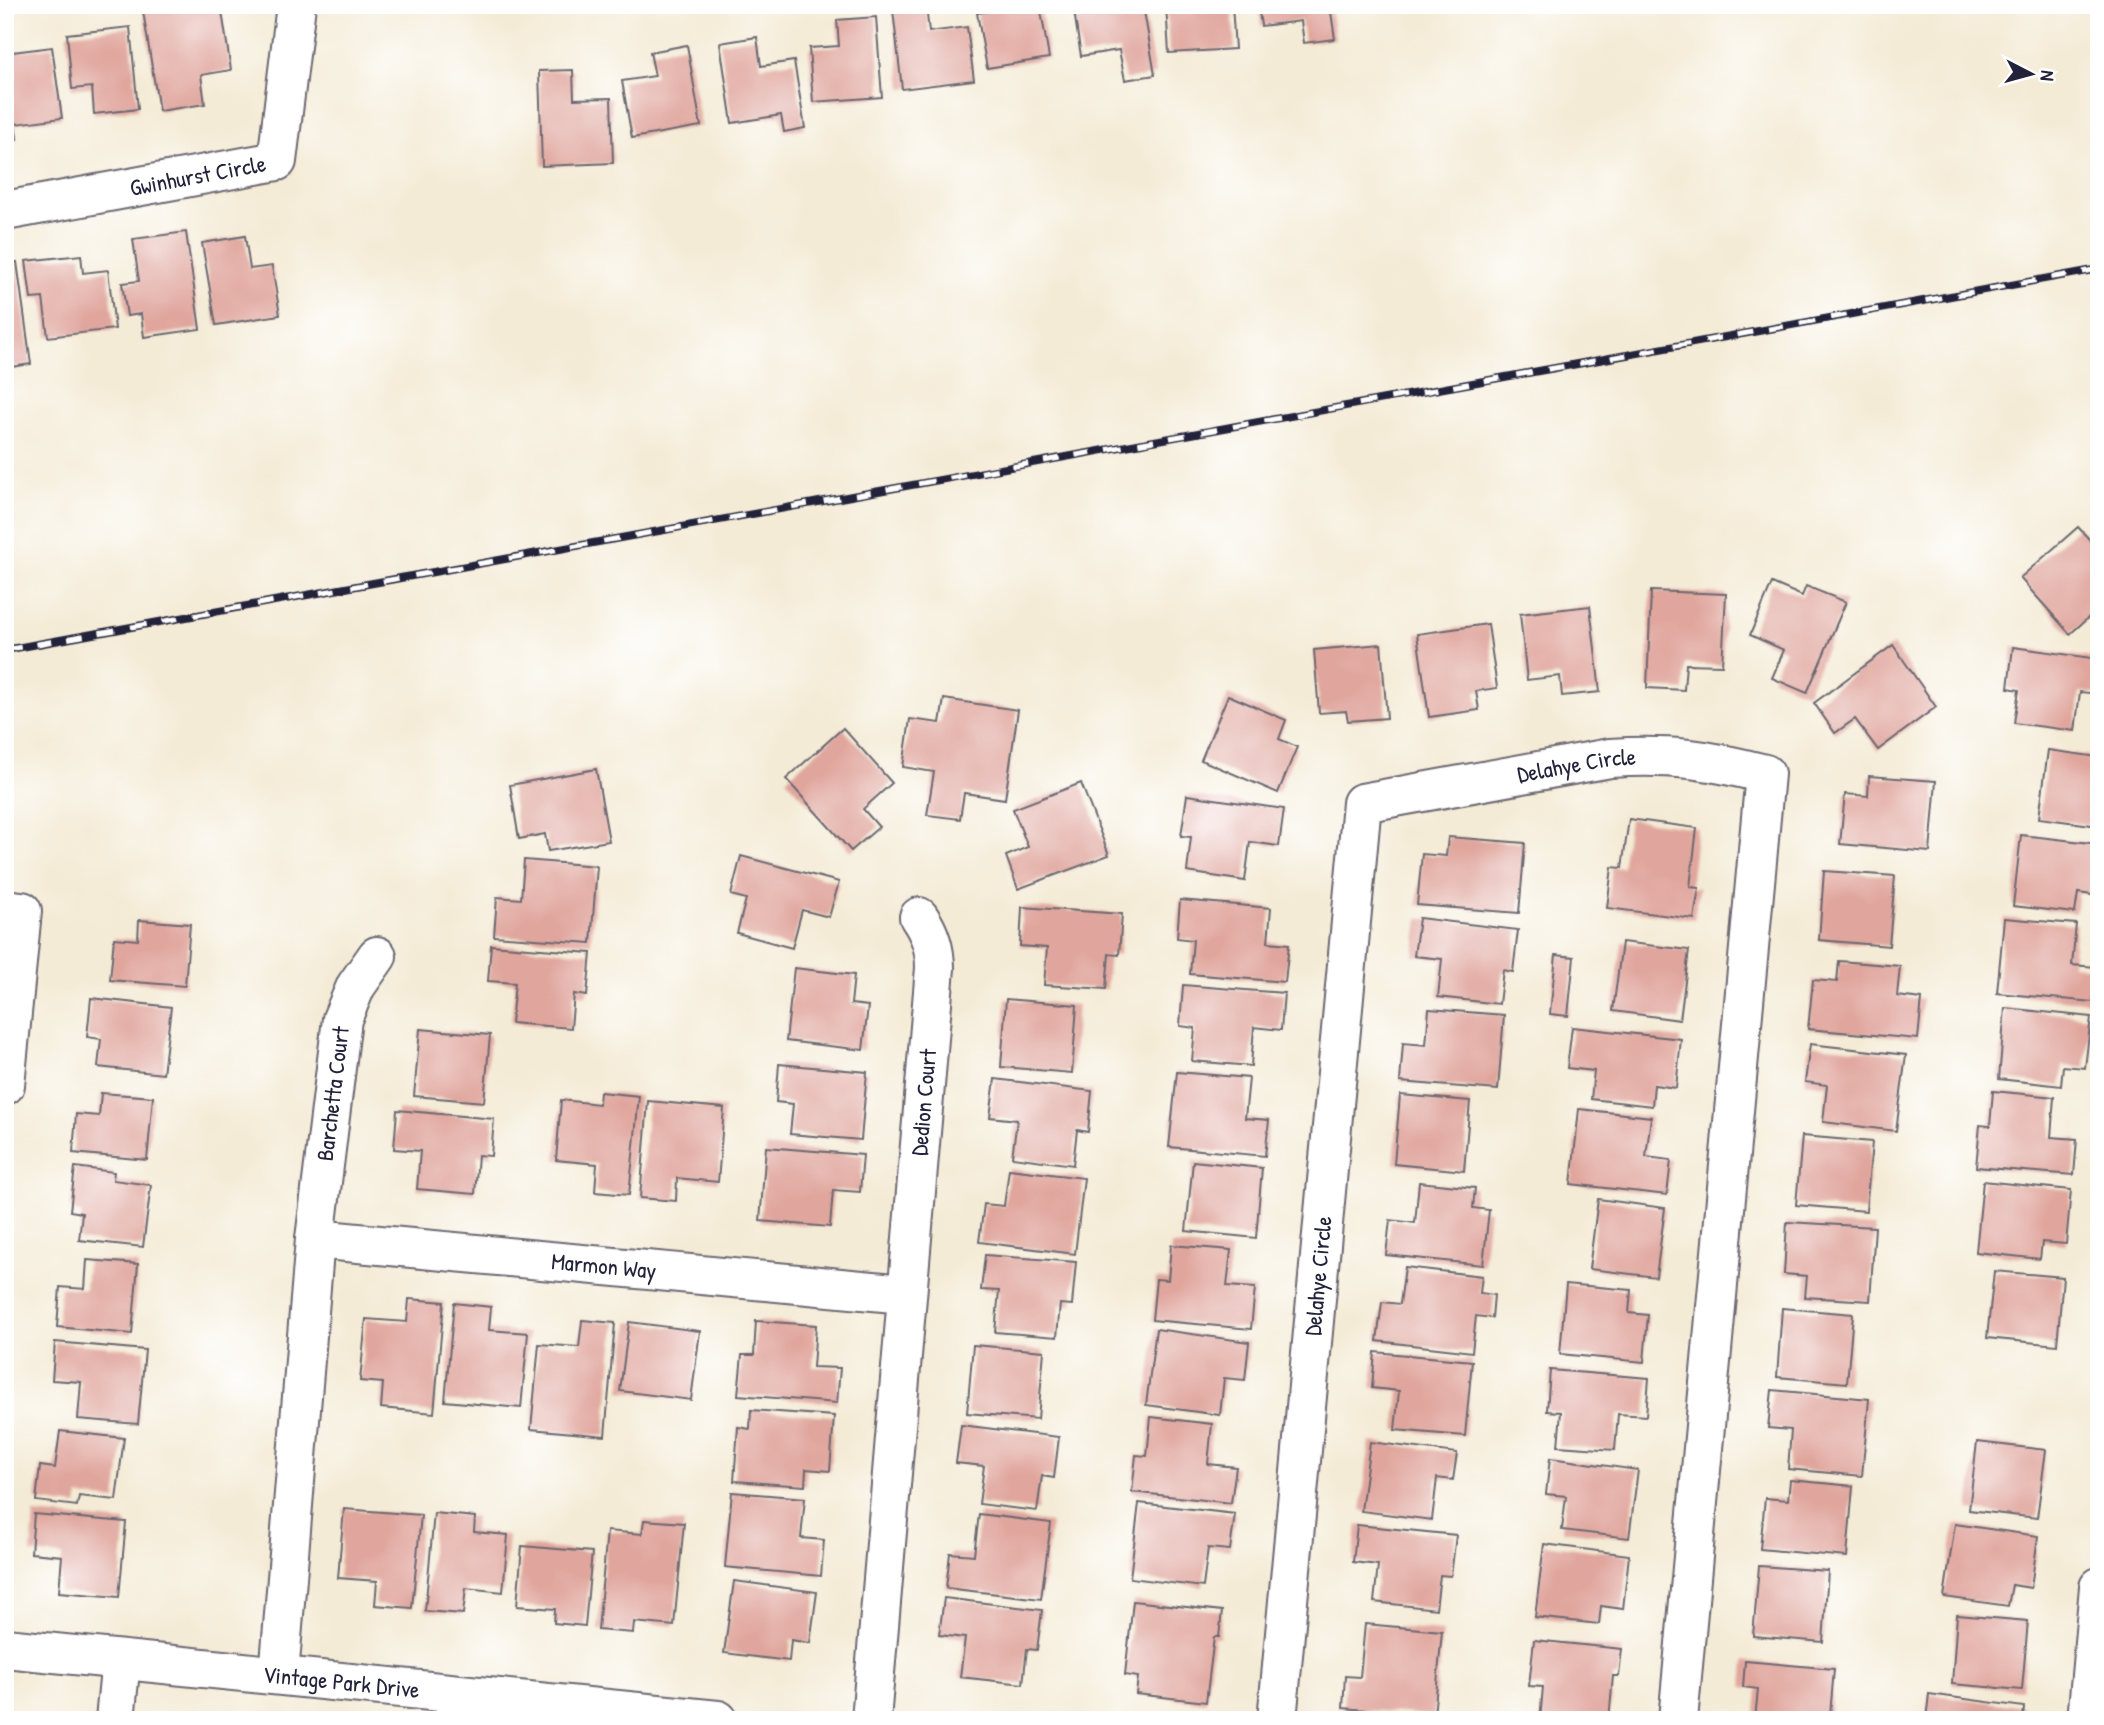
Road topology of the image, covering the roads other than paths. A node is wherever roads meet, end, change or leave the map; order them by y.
1 (296, 5) edge
2 (5, 211) edge
3 (5, 909) edge
4 (919, 917) dead end
5 (377, 956) dead end
6 (5, 1085) edge
7 (315, 1239) junction
8 (905, 1294) junction
9 (2099, 1587) edge
10 (5, 1648) edge
11 (121, 1660) junction
12 (279, 1675) junction
13 (115, 1720) edge
14 (718, 1720) edge
15 (871, 1720) edge
16 (1277, 1720) edge
17 (1678, 1720) edge
18 (2087, 1720) edge

1 - 2 street, Gwinhurst Circle
3 - 6 street
4 - 8 street, Dedion Court
5 - 7 street, Barchetta Court
7 - 8 street, Marmon Way
7 - 12 street
8 - 15 street
9 - 18 street
10 - 11 street, Vintage Park Drive
11 - 12 street, Vintage Park Drive
11 - 13 street
12 - 14 street, Vintage Park Drive
16 - 17 street, Delahye Circle

